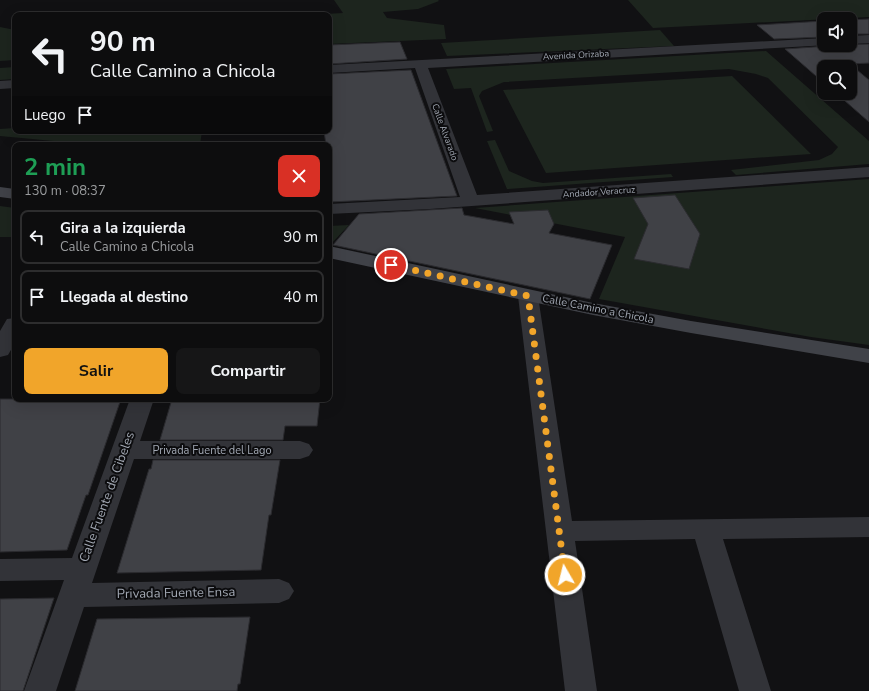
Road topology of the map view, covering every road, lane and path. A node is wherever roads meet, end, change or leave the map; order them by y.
1 (869, 39) edge
2 (857, 40) edge
3 (817, 42) edge
4 (420, 64) junction
5 (332, 69) edge
6 (12, 84) edge
7 (0, 85) edge
8 (869, 172) edge
9 (0, 192) edge
10 (12, 194) edge
11 (470, 201) junction
12 (332, 208) edge
13 (332, 253) edge
14 (528, 296) junction
15 (10, 325) edge
16 (0, 350) edge
17 (869, 356) edge
18 (141, 402) edge
19 (124, 450) junction
20 (300, 450) dead end
21 (869, 526) edge
22 (706, 529) junction
23 (560, 531) junction
24 (0, 570) edge
25 (77, 582) junction
26 (279, 591) dead end
27 (40, 691) edge
28 (581, 691) edge
29 (755, 691) edge

1 - 2 street
3 - 4 street, Avenida Orizaba
4 - 5 street, Avenida Orizaba
4 - 11 street, Calle Alvarado
6 - 7 street
8 - 11 street, Andador Veracruz
9 - 10 street
11 - 12 street, Andador Veracruz
13 - 14 street, Calle Camino a Chicola
14 - 17 street, Calle Camino a Chicola
14 - 23 street
15 - 16 street
18 - 19 street, Calle Fuente de Cibeles
19 - 20 street, Privada Fuente del Lago
19 - 25 street, Calle Fuente de Cibeles
21 - 22 street
22 - 23 street
22 - 29 street
23 - 28 street
24 - 25 street, Privada Fuente Ensa
25 - 26 street, Privada Fuente Ensa
25 - 27 street

